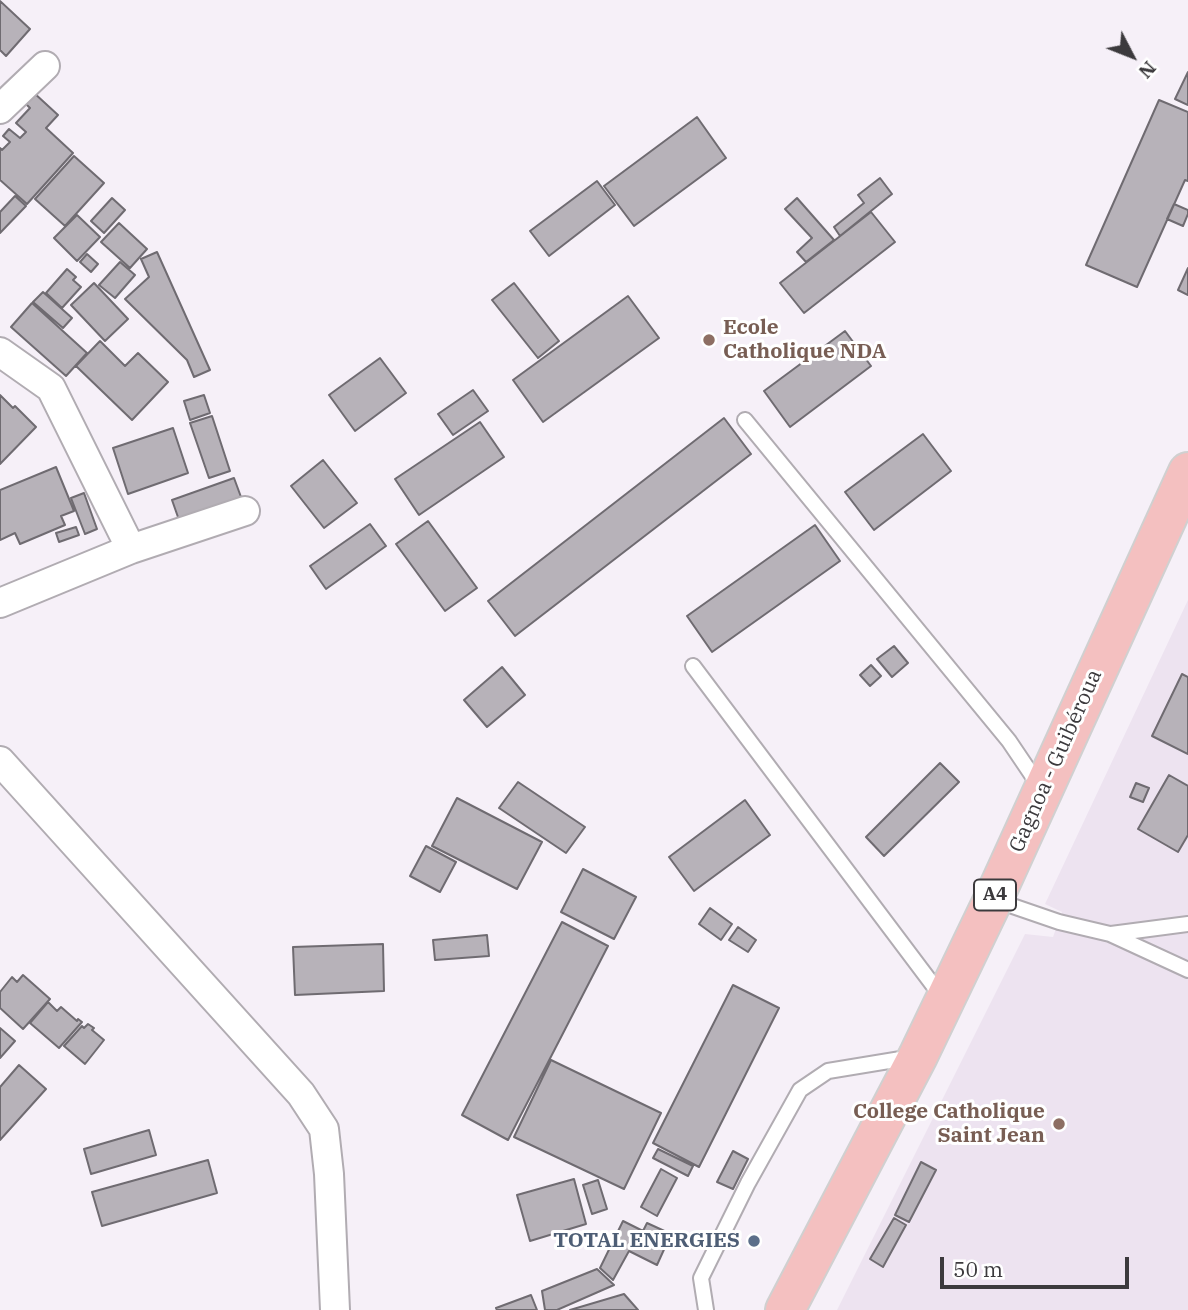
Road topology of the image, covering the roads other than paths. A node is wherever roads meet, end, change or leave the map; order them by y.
1 (45, 66) dead end
2 (0, 109) edge
3 (0, 352) edge
4 (745, 420) dead end
5 (1188, 472) edge
6 (245, 511) dead end
7 (131, 549) junction
8 (0, 603) edge
9 (693, 666) dead end
10 (0, 761) edge
11 (1042, 791) junction
12 (993, 900) junction
13 (1188, 924) edge
14 (1110, 934) junction
15 (1188, 970) edge
16 (944, 1000) junction
17 (918, 1056) junction
18 (335, 1310) edge
19 (706, 1310) edge
20 (785, 1310) edge

1 - 2 street
3 - 7 street
4 - 11 lane
5 - 11 main road, Gagnoa - Guibéroua / A4
6 - 7 street
7 - 8 street
9 - 16 lane
10 - 18 street
11 - 12 main road, Gagnoa - Guibéroua / A4
12 - 14 lane
12 - 16 main road, Gagnoa - Guibéroua / A4
13 - 14 lane
14 - 15 lane
16 - 17 main road, Gagnoa - Guibéroua / A4
17 - 19 lane
17 - 20 main road, Gagnoa - Guibéroua / A4

